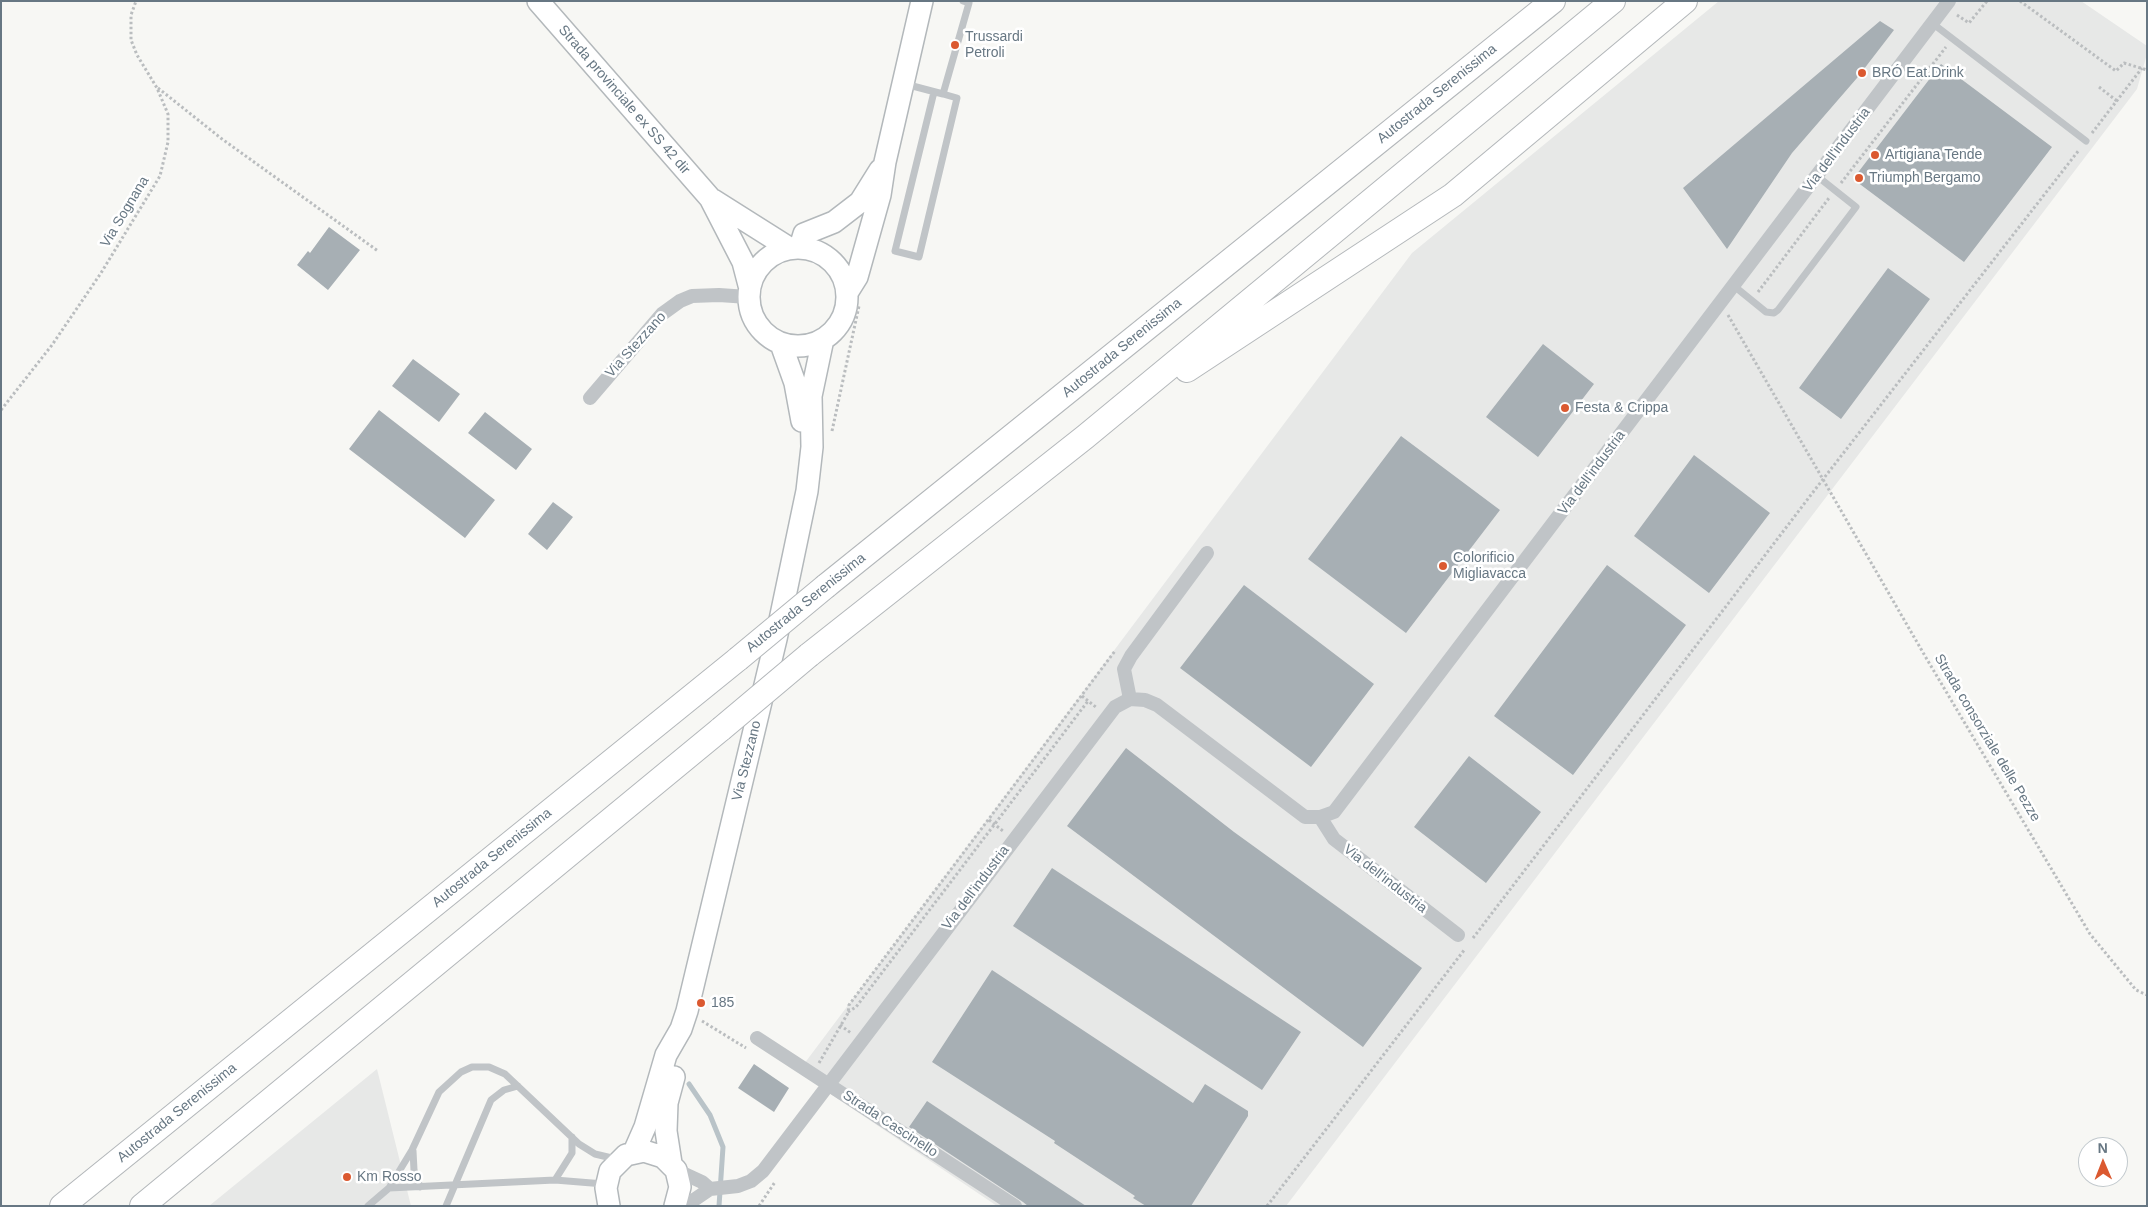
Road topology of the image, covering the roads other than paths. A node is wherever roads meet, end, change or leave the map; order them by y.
1 (538, 1) edge
2 (922, 1) edge
3 (963, 1) edge
4 (1553, 1) edge
5 (1613, 1) edge
6 (1685, 1) edge
7 (1947, 4) edge
8 (1932, 23) junction
9 (902, 84) junction
10 (934, 92) junction
11 (943, 94) junction
12 (2086, 141) road end
13 (885, 162) junction
14 (1817, 176) junction
15 (710, 198) junction
16 (794, 248) junction
17 (1734, 286) junction
18 (749, 291) junction
19 (847, 294) junction
20 (823, 340) junction
21 (781, 344) junction
22 (590, 398) dead end
23 (1085, 437) junction
24 (807, 492) junction
25 (1208, 553) dead end
26 (1130, 699) junction
27 (1320, 817) junction
28 (1458, 935) dead end
29 (684, 1020) junction
30 (757, 1038) road end
31 (829, 1084) junction
32 (518, 1086) junction
33 (572, 1137) junction
34 (412, 1150) junction
35 (626, 1156) junction
36 (674, 1167) junction
37 (556, 1180) junction
38 (456, 1185) junction
39 (420, 1187) junction
40 (389, 1188) junction
41 (710, 1189) junction
42 (609, 1198) edge
43 (62, 1206) edge
44 (142, 1206) edge
45 (368, 1206) edge
46 (446, 1206) edge
47 (675, 1206) edge
48 (685, 1206) edge
49 (1015, 1206) edge

1 - 15 main road, Strada provinciale ex SS 42 dir
2 - 9 main road
3 - 11 lane
4 - 43 highway, Autostrada Serenissima, bridge
5 - 23 highway
6 - 23 highway
7 - 8 street, Via dell'industria
8 - 12 lane
8 - 14 street, Via dell'industria
9 - 10 lane
9 - 13 main road
10 - 11 lane
10 - 11 lane
13 - 16 main road
13 - 19 main road
14 - 17 street, Via dell'industria
14 - 17 lane
15 - 16 main road, Strada provinciale ex SS 42 dir
15 - 18 main road, Strada provinciale ex SS 42 dir
16 - 18 main road
16 - 19 main road
17 - 27 street, Via dell'industria
18 - 21 main road
18 - 22 street, Via Stezzano
19 - 20 main road
20 - 21 main road
20 - 24 main road, Via Stezzano
21 - 24 main road, Via Stezzano
23 - 44 highway, bridge
24 - 29 main road, Via Stezzano
25 - 26 street
26 - 27 street
26 - 31 street, Via dell'industria
27 - 28 street, Via dell'industria
29 - 35 main road, Via Stezzano
29 - 36 main road, Via Stezzano
30 - 31 street
31 - 41 street, Strada Cascinello
31 - 49 street, Strada Cascinello
32 - 33 lane
32 - 34 lane
32 - 38 lane
33 - 35 lane
33 - 37 lane
34 - 39 lane
34 - 40 lane
35 - 36 main road
35 - 42 main road, Via Stezzano
36 - 41 street
36 - 47 main road, Via Stezzano
37 - 38 lane
37 - 42 lane
38 - 39 lane
38 - 46 lane
39 - 40 lane
40 - 45 lane
41 - 48 street, Strada Cascinello

